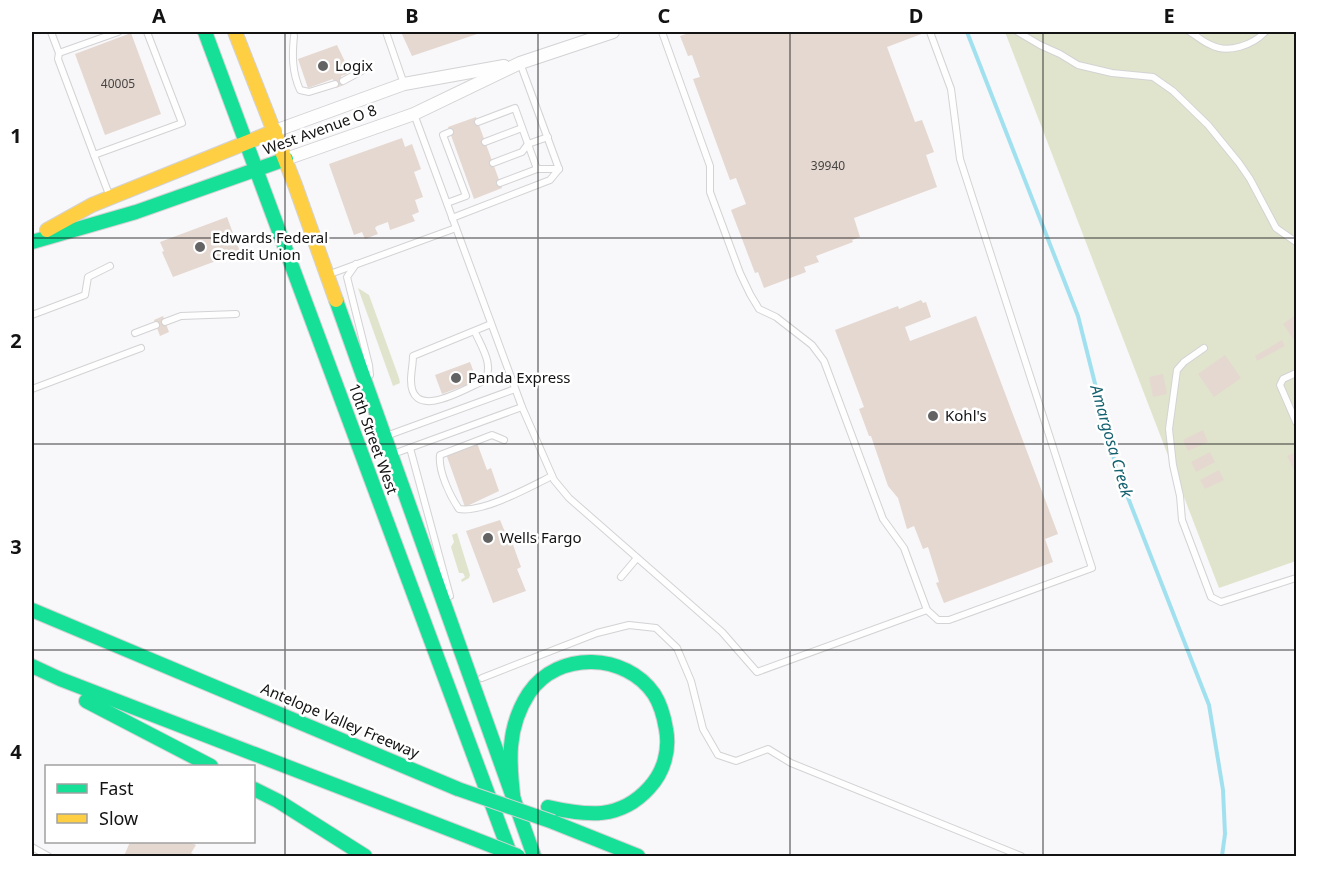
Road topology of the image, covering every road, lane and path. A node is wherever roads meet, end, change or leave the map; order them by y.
1 (51, 32) edge
2 (118, 32) edge
3 (147, 32) edge
4 (205, 32) edge
5 (235, 32) edge
6 (241, 32) edge
7 (386, 32) edge
8 (613, 32) edge
9 (662, 32) edge
10 (930, 32) edge
11 (1018, 32) edge
12 (1190, 32) edge
13 (1265, 32) edge
14 (294, 36) dead end
15 (59, 53) junction
16 (246, 59) junction
17 (520, 63) junction
18 (367, 68) dead end
19 (343, 81) dead end
20 (335, 84) dead end
21 (404, 84) junction
22 (414, 114) junction
23 (478, 122) dead end
24 (522, 128) junction
25 (275, 131) junction
26 (450, 132) dead end
27 (548, 137) junction
28 (246, 142) junction
29 (485, 142) dead end
30 (528, 144) junction
31 (94, 155) junction
32 (286, 159) junction
33 (493, 163) dead end
34 (537, 169) junction
35 (559, 169) junction
36 (257, 171) junction
37 (500, 183) dead end
38 (111, 197) junction
39 (447, 203) junction
40 (452, 218) junction
41 (456, 228) junction
42 (32, 240) edge
43 (1296, 242) edge
44 (356, 264) junction
45 (110, 266) dead end
46 (327, 275) junction
47 (236, 314) dead end
48 (32, 315) edge
49 (165, 322) dead end
50 (491, 324) junction
51 (156, 325) dead end
52 (475, 332) junction
53 (135, 333) dead end
54 (141, 348) dead end
55 (1204, 348) dead end
56 (1296, 373) edge
57 (32, 389) edge
58 (515, 389) junction
59 (372, 399) junction
60 (522, 407) junction
61 (1296, 422) edge
62 (384, 436) junction
63 (504, 440) dead end
64 (410, 448) junction
65 (361, 454) junction
66 (391, 455) junction
67 (552, 476) junction
68 (637, 558) junction
69 (621, 577) dead end
70 (1296, 578) edge
71 (32, 610) edge
72 (927, 610) junction
73 (463, 652) junction
74 (32, 666) edge
75 (483, 678) dead end
76 (60, 680) junction
77 (209, 765) edge
78 (458, 789) junction
79 (255, 790) edge
80 (514, 803) junction
81 (32, 847) edge
82 (48, 856) edge
83 (365, 856) edge
84 (511, 856) edge
85 (518, 856) edge
86 (534, 856) edge
87 (638, 856) edge
88 (1021, 856) edge

1 - 15 lane
2 - 15 lane
3 - 31 lane
4 - 28 main road, 10th Street West
5 - 16 main road, 10th Street West
6 - 16 lane
7 - 21 lane
8 - 17 street, West Avenue O 8
9 - 72 lane
10 - 72 lane
11 - 43 lane
12 - 13 lane
14 - 20 lane
15 - 31 lane
16 - 25 main road, 10th Street West
17 - 21 street
17 - 22 street, West Avenue O 8
17 - 27 lane
18 - 19 lane
21 - 25 street
22 - 32 street, West Avenue O 8
22 - 39 lane
23 - 24 lane
24 - 29 lane
24 - 30 lane
25 - 28 main road, West Avenue O 8
25 - 32 main road, 10th Street West
26 - 39 lane
27 - 30 lane
27 - 35 lane
28 - 36 main road, 10th Street West
28 - 38 main road, West Avenue O 8
30 - 33 lane
30 - 34 lane
31 - 38 lane
32 - 36 main road, West Avenue O 8
32 - 46 main road, 10th Street West
34 - 35 lane
34 - 37 lane
35 - 40 lane
36 - 42 main road, West Avenue O 8
36 - 65 main road, 10th Street West
38 - 42 main road, West Avenue O 8
39 - 40 lane
40 - 41 lane
41 - 44 lane
41 - 50 lane
44 - 46 lane
44 - 59 lane
45 - 48 lane
46 - 59 main road, 10th Street West
47 - 49 lane
50 - 52 lane
50 - 58 lane
51 - 53 lane
52 - 52 lane
54 - 57 lane
55 - 70 lane
56 - 61 lane
58 - 60 lane
58 - 62 lane
59 - 62 main road, 10th Street West
60 - 64 lane
60 - 67 lane
62 - 65 main road
62 - 66 main road, 10th Street West
63 - 67 lane
64 - 66 lane
64 - 73 lane
65 - 66 main road
65 - 84 main road, 10th Street West
66 - 73 main road, 10th Street West
67 - 68 lane
68 - 69 lane
68 - 72 lane
71 - 78 main road, Antelope Valley Freeway
73 - 80 main road, 10th Street West
74 - 76 main road
75 - 88 lane
76 - 77 main road
76 - 85 main road, bridge
78 - 80 main road
78 - 87 main road, Antelope Valley Freeway, bridge
79 - 83 main road
80 - 86 main road, 10th Street West
81 - 82 lane

